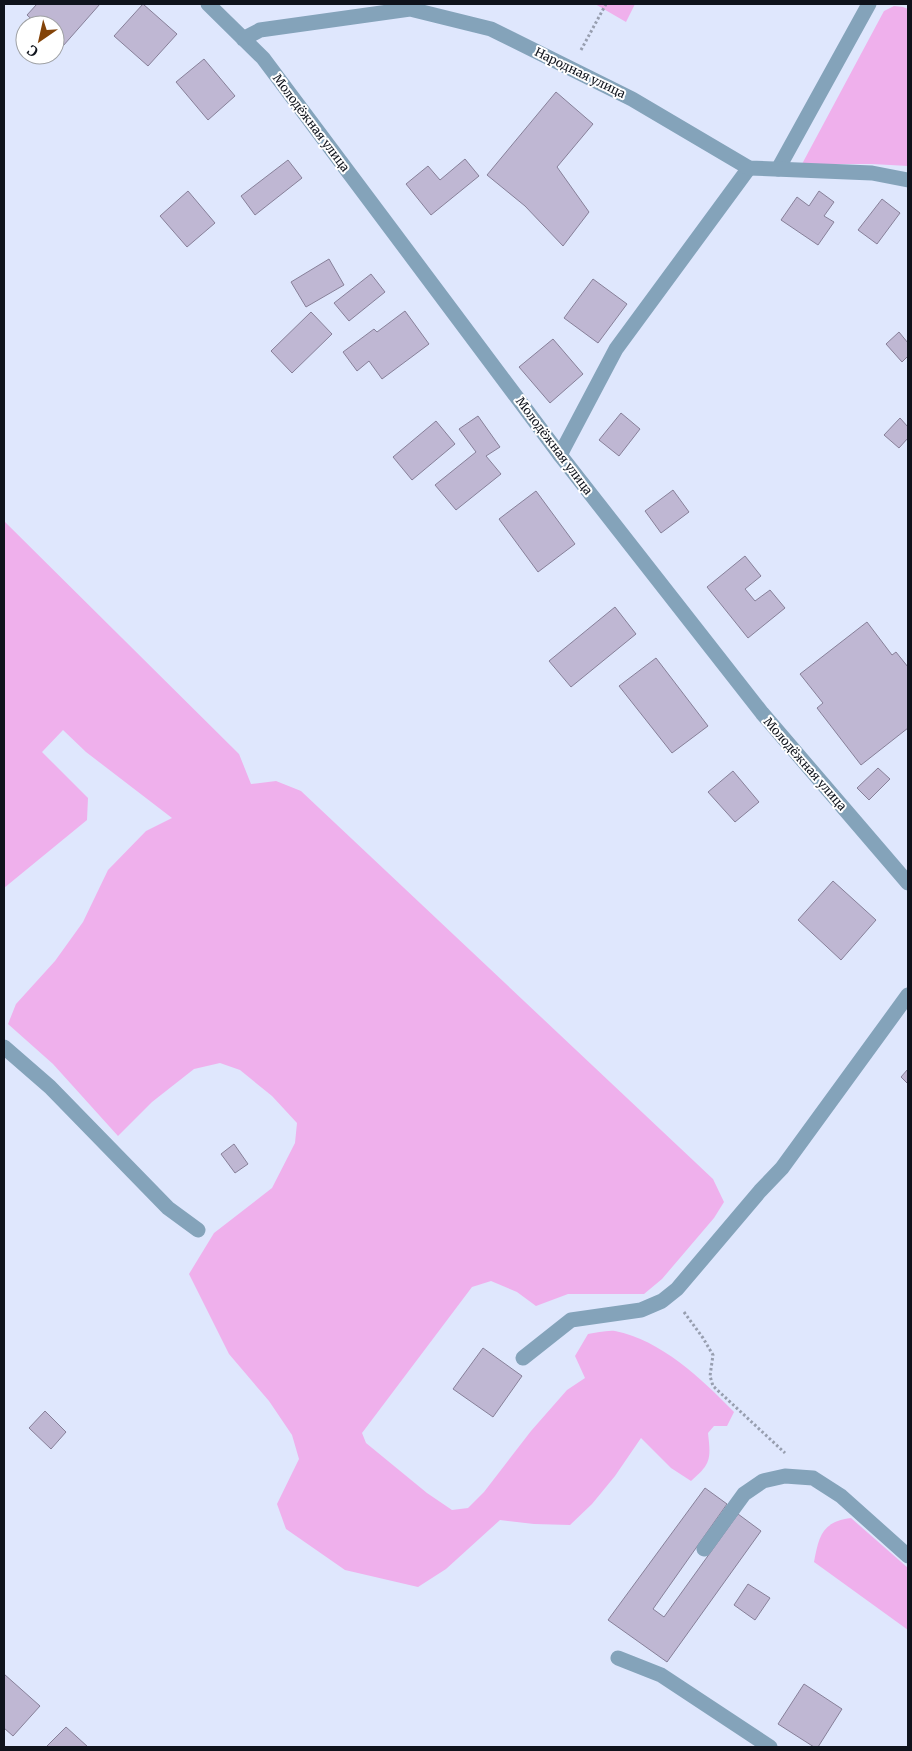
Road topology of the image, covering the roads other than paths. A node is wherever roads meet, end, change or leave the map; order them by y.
1 (208, 4) edge
2 (869, 4) edge
3 (243, 38) junction
4 (749, 168) junction
5 (778, 169) junction
6 (908, 180) edge
7 (560, 455) junction
8 (908, 883) edge
9 (908, 995) edge
10 (4, 1047) edge
11 (198, 1230) dead end
12 (523, 1358) dead end
13 (704, 1548) dead end
14 (908, 1556) edge
15 (618, 1658) dead end
16 (770, 1747) edge

1 - 3 street, Молодёжная улица
2 - 5 street
3 - 4 street, Народная улица
3 - 7 street, Молодёжная улица
4 - 5 street, Народная улица
4 - 7 street
5 - 6 street, Народная улица
7 - 8 street, Молодёжная улица
9 - 12 street
10 - 11 street
13 - 14 street
15 - 16 street

